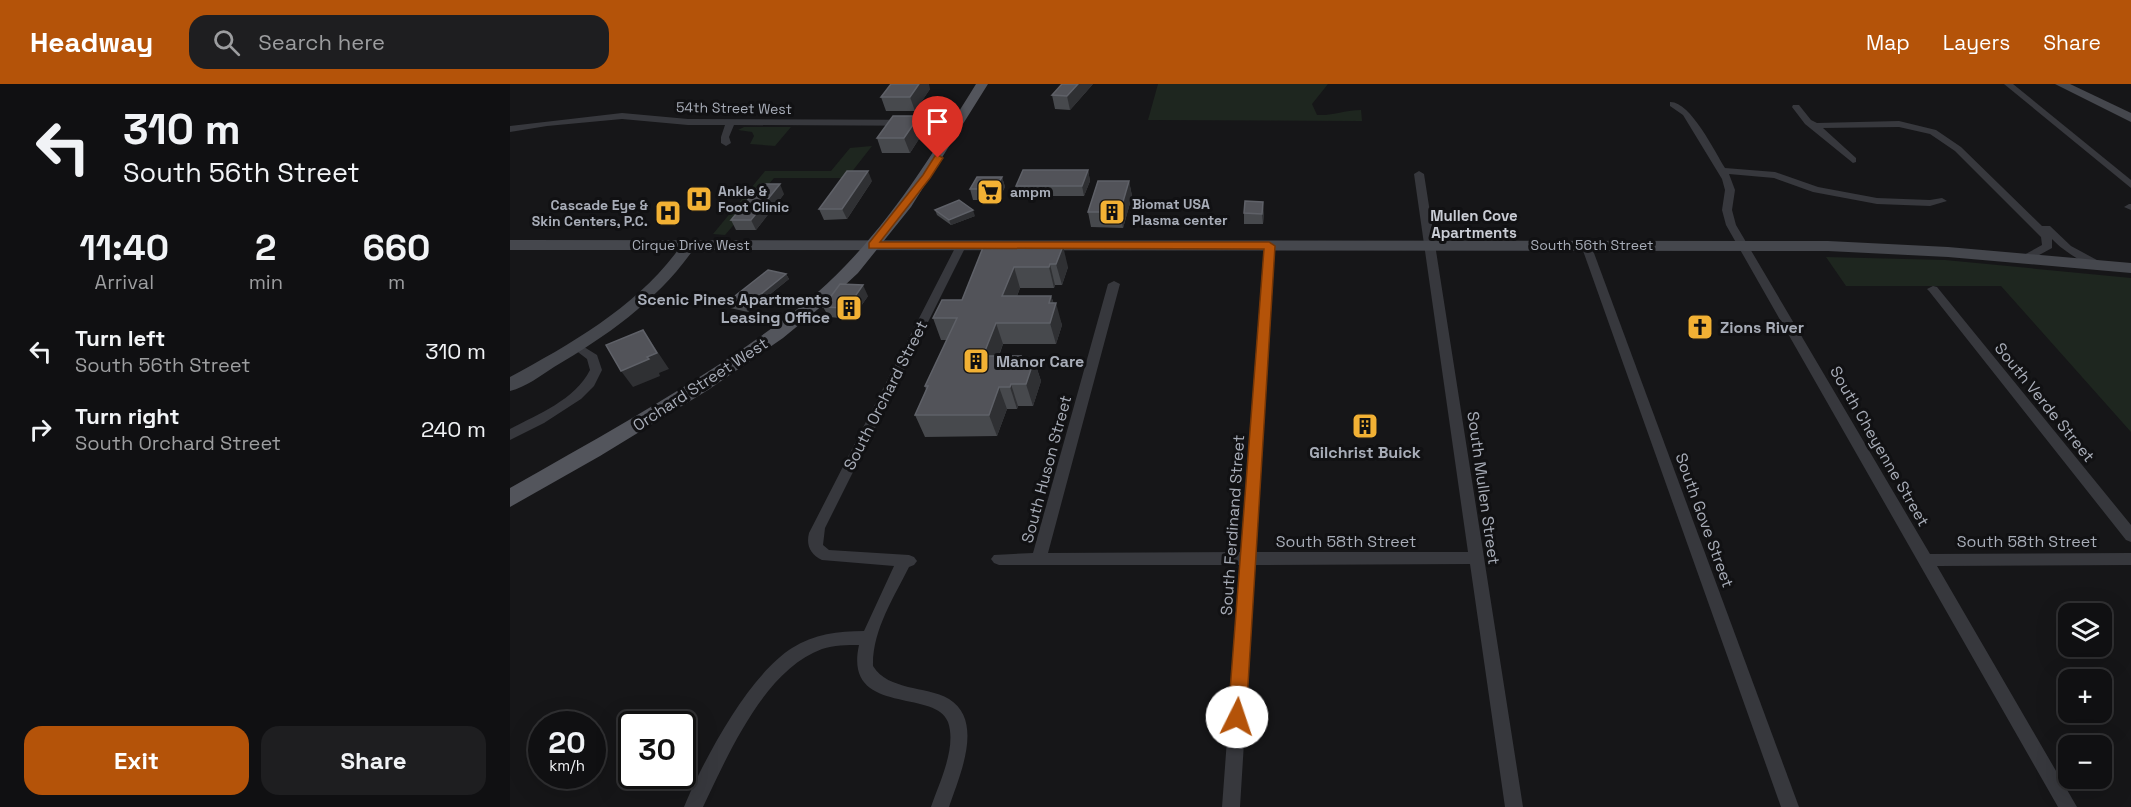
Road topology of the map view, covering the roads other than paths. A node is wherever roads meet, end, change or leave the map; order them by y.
1 (982, 84) edge
2 (2008, 84) edge
3 (2061, 84) edge
4 (1673, 104) dead end
5 (1796, 107) dead end
6 (2131, 118) edge
7 (732, 122) junction
8 (959, 123) junction
9 (1815, 126) junction
10 (510, 129) edge
11 (726, 142) dead end
12 (1853, 160) dead end
13 (1722, 171) junction
14 (1419, 174) dead end
15 (2131, 185) edge
16 (2006, 194) junction
17 (1942, 201) dead end
18 (510, 245) edge
19 (690, 245) junction
20 (1430, 245) junction
21 (1586, 245) junction
22 (872, 246) junction
23 (961, 246) junction
24 (1269, 246) junction
25 (1742, 246) junction
26 (2026, 258) junction
27 (2103, 266) junction
28 (2131, 268) edge
29 (1114, 284) dead end
30 (1933, 289) dead end
31 (576, 346) junction
32 (510, 385) edge
33 (510, 435) edge
34 (510, 499) edge
35 (2131, 536) edge
36 (1039, 558) junction
37 (1476, 558) junction
38 (999, 559) dead end
39 (1248, 559) junction
40 (2131, 559) edge
41 (1924, 560) junction
42 (869, 638) junction
43 (693, 807) edge
44 (940, 807) edge
45 (1231, 807) edge
46 (1514, 807) edge
47 (1790, 807) edge
48 (2068, 807) edge

1 - 8 main road
2 - 15 street
3 - 6 main road
4 - 13 street, South Cheyenne Street
5 - 9 street
7 - 8 street, 54th Street West
7 - 10 street, 54th Street West
7 - 11 street
8 - 22 main road
9 - 12 street
9 - 16 street
13 - 17 street
13 - 25 street, South Cheyenne Street
14 - 20 street, South Mullen Street
16 - 26 street
16 - 27 street
18 - 19 main road, Cirque Drive West
19 - 22 main road, Cirque Drive West
19 - 31 main road
20 - 21 main road, South 56th Street
20 - 24 main road, South 56th Street
20 - 37 street, South Mullen Street
21 - 25 main road, South 56th Street
21 - 47 street, South Gove Street
22 - 23 main road, South 56th Street
22 - 34 main road, Orchard Street West
23 - 24 main road, South 56th Street
23 - 42 street, South Orchard Street
24 - 39 street, South Ferdinand Street
25 - 26 main road, South 56th Street
25 - 41 street, South Cheyenne Street
26 - 27 main road, South 56th Street
27 - 28 main road, South 56th Street
29 - 36 street, South Huson Street
30 - 35 street, South Verde Street
31 - 32 main road
31 - 33 street
36 - 38 street, South 58th Street
36 - 39 street, South 58th Street
37 - 39 street, South 58th Street
37 - 46 street, South Mullen Street
39 - 45 street, South Ferdinand Street
40 - 41 street, South 58th Street
41 - 48 street, South Cheyenne Street
42 - 43 street
42 - 44 street

